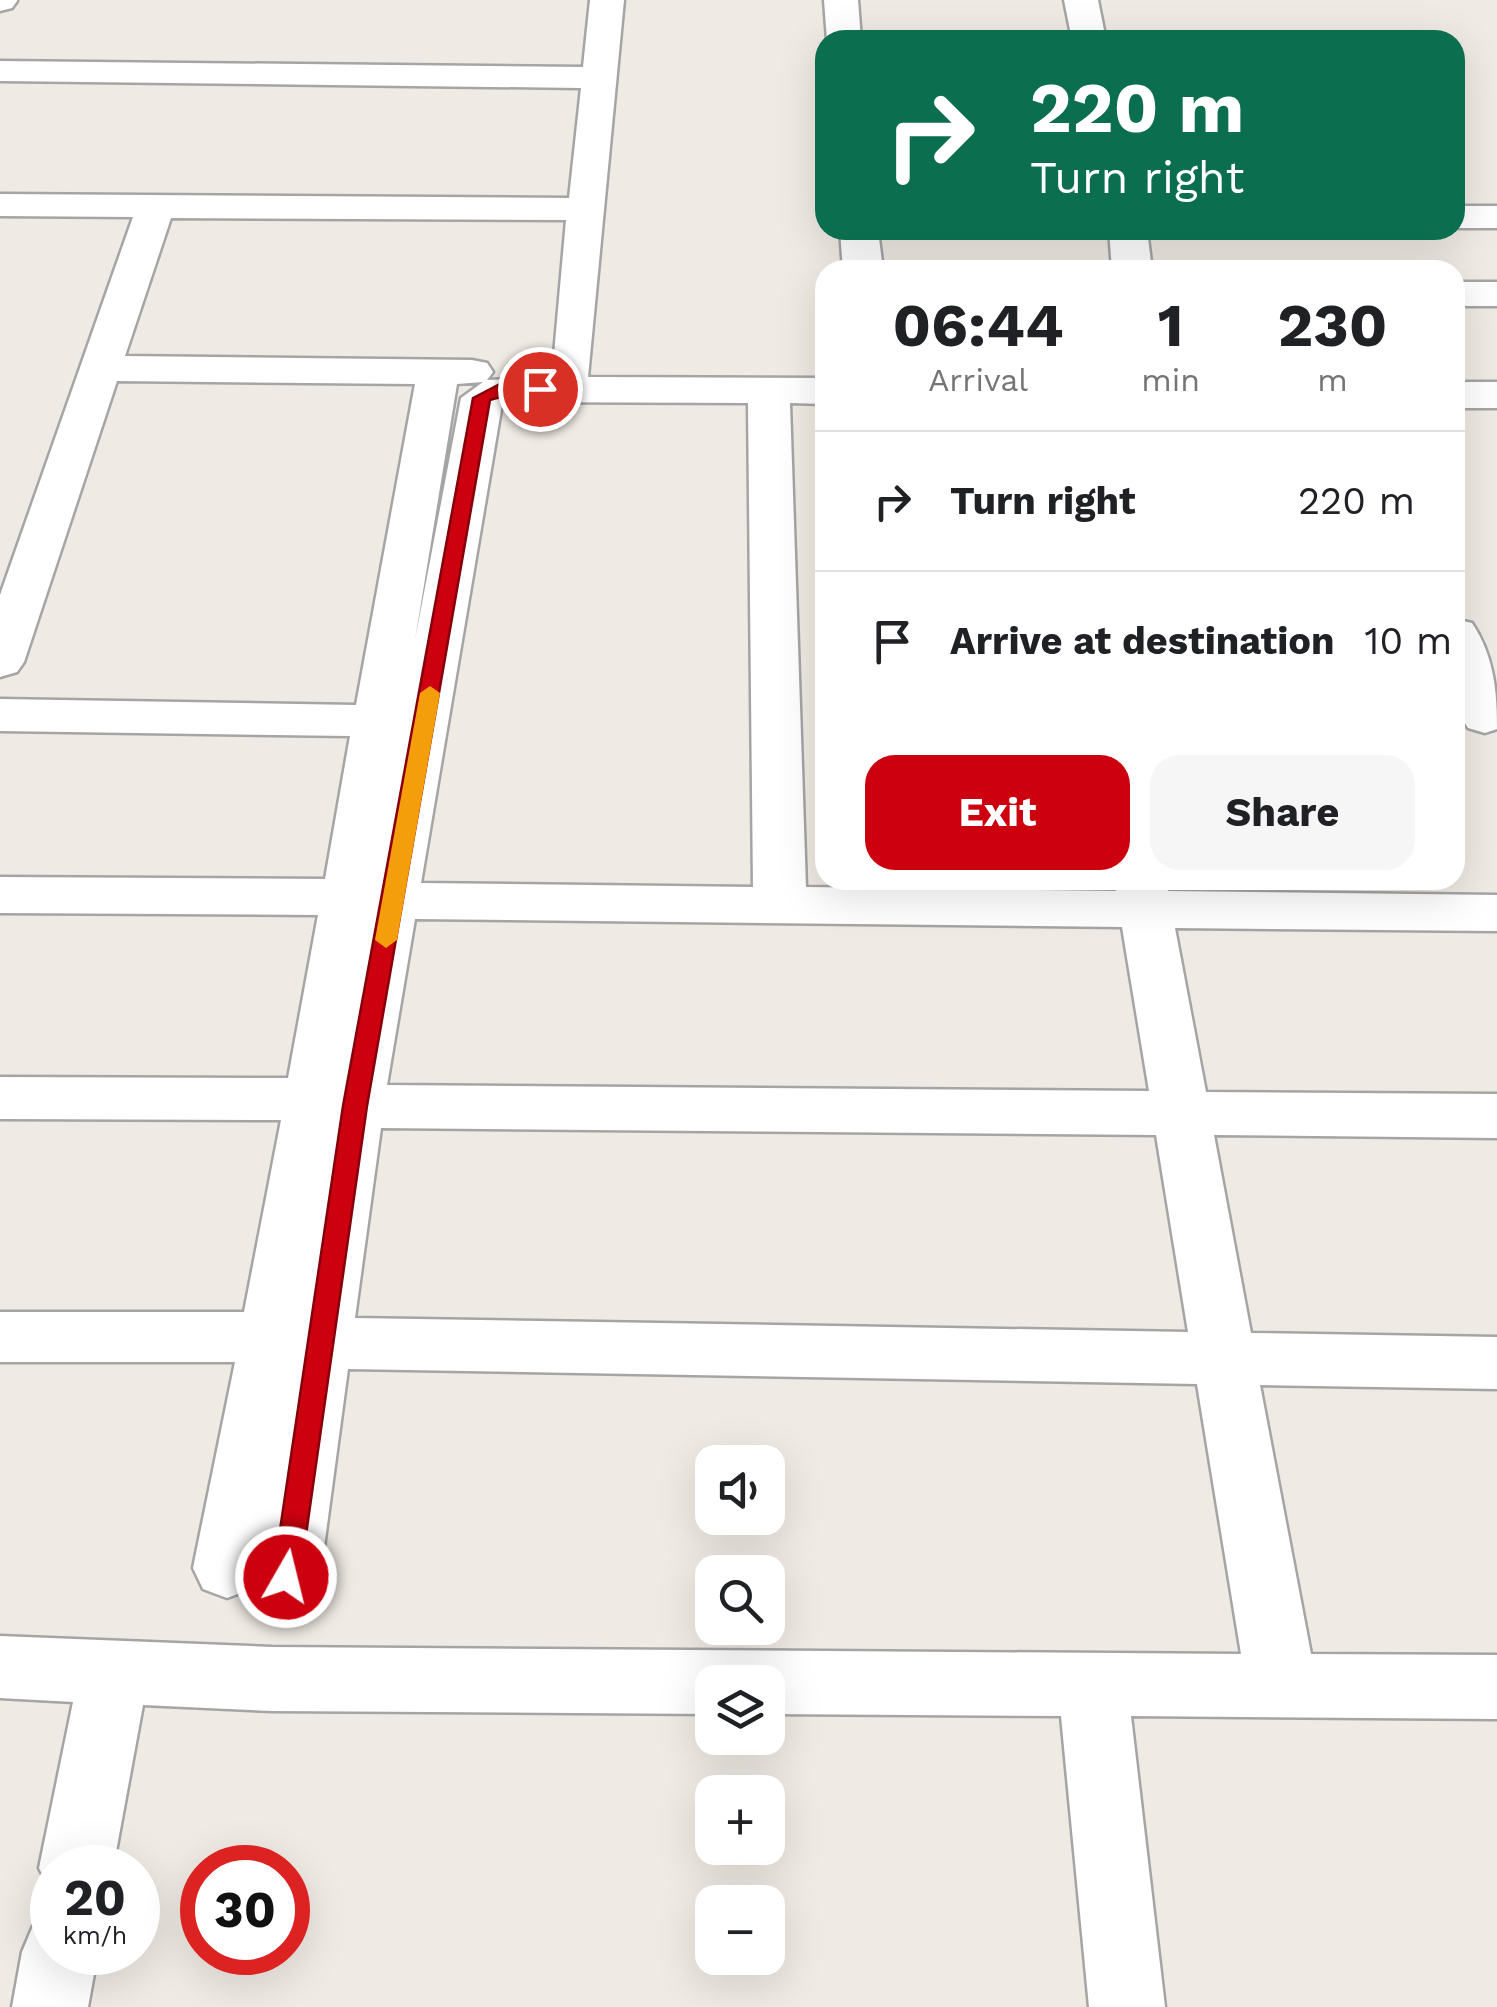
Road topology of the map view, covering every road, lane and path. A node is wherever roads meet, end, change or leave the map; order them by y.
1 (607, 0) edge
2 (841, 0) edge
3 (1081, 0) edge
4 (843, 30) edge
5 (1087, 30) edge
6 (0, 70) edge
7 (597, 78) junction
8 (0, 205) edge
9 (156, 206) junction
10 (586, 209) junction
11 (1465, 217) edge
12 (1497, 218) edge
13 (1465, 294) edge
14 (1497, 294) edge
15 (104, 368) junction
16 (438, 372) junction
17 (570, 373) junction
18 (815, 374) edge
19 (1465, 377) edge
20 (1497, 377) edge
21 (770, 391) junction
22 (815, 392) edge
23 (1465, 395) edge
24 (1497, 395) edge
25 (0, 662) edge
26 (1465, 668) edge
27 (0, 715) edge
28 (1479, 716) edge
29 (376, 721) junction
30 (0, 895) edge
31 (1143, 895) edge
32 (372, 899) junction
33 (780, 906) junction
34 (1497, 913) edge
35 (0, 1098) edge
36 (336, 1103) junction
37 (1181, 1113) junction
38 (1497, 1116) edge
39 (0, 1337) edge
40 (296, 1340) junction
41 (1225, 1359) junction
42 (1497, 1364) edge
43 (227, 1568) dead end
44 (286, 1577) dead end
45 (0, 1667) edge
46 (114, 1672) junction
47 (1092, 1681) junction
48 (1281, 1682) junction
49 (1497, 1687) edge
50 (80, 1845) edge
51 (56, 1975) edge
52 (50, 2007) edge
53 (1127, 2007) edge

1 - 7 street
2 - 4 street
3 - 5 street
6 - 7 street
7 - 10 street
8 - 9 street
9 - 10 street
9 - 15 street
10 - 17 street
11 - 12 street
13 - 14 street
15 - 16 street
15 - 25 street
16 - 17 street
16 - 29 street
17 - 18 street
19 - 20 street
21 - 22 street
21 - 32 street
21 - 33 street
23 - 24 street
26 - 28 street
27 - 29 street
29 - 32 street
30 - 32 street
31 - 33 street
31 - 34 street
31 - 37 street
32 - 33 street
32 - 36 street
35 - 36 street
36 - 37 street
36 - 40 street
37 - 38 street
37 - 41 street
39 - 40 street
40 - 41 street
40 - 43 street
40 - 44 street
41 - 42 street
41 - 48 street
45 - 46 street
46 - 47 street
46 - 50 street
47 - 48 street
47 - 53 street
48 - 49 street
51 - 52 street

